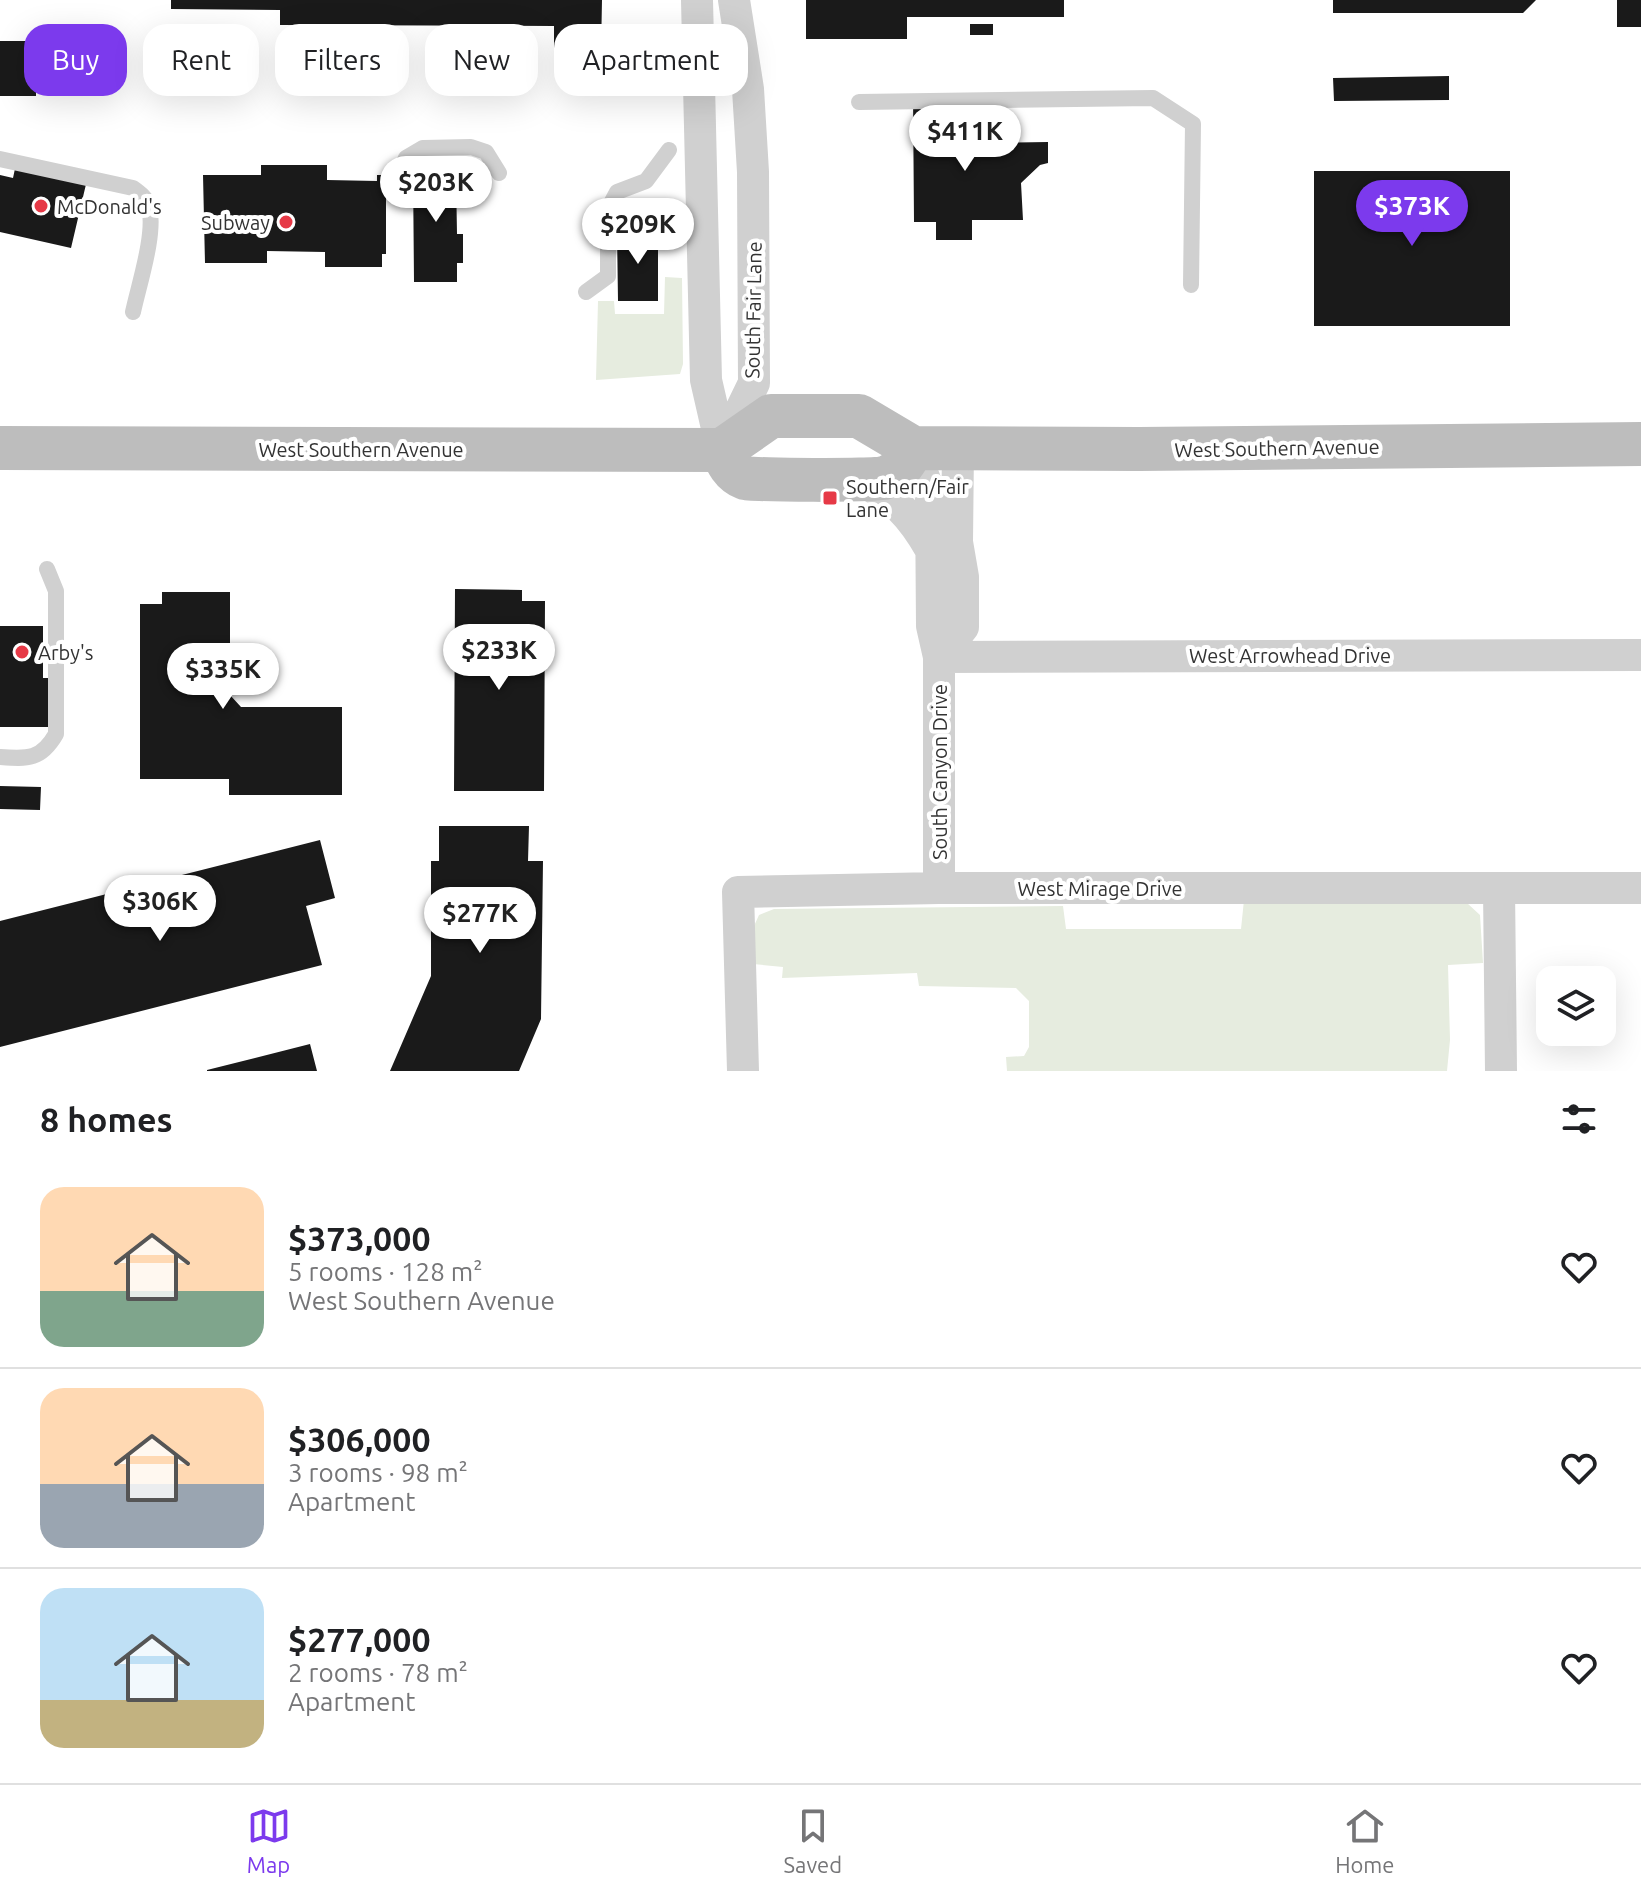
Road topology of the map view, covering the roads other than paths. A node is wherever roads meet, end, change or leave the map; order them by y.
1 (697, 0) edge
2 (734, 0) edge
3 (859, 102) dead end
4 (669, 150) dead end
5 (0, 159) edge
6 (399, 173) dead end
7 (499, 173) dead end
8 (1191, 285) dead end
9 (586, 292) dead end
10 (133, 312) dead end
11 (1641, 444) edge
12 (0, 448) edge
13 (913, 448) junction
14 (958, 448) junction
15 (722, 450) junction
16 (858, 479) junction
17 (932, 550) junction
18 (47, 569) dead end
19 (1641, 655) edge
20 (939, 657) junction
21 (0, 757) edge
22 (939, 888) junction
23 (1499, 888) junction
24 (1641, 888) edge
25 (743, 1071) edge
26 (1501, 1071) edge

1 - 15 street
2 - 15 street, South Fair Lane
3 - 8 lane
4 - 9 lane
5 - 10 lane
6 - 7 lane
11 - 14 main road, West Southern Avenue
12 - 15 main road, West Southern Avenue
13 - 14 main road, West Southern Avenue
13 - 15 main road
13 - 16 main road
13 - 17 street, South Canyon Drive
14 - 20 street, South Canyon Drive
15 - 16 main road
16 - 17 street
17 - 20 street, South Canyon Drive
18 - 21 lane
19 - 20 street, West Arrowhead Drive
20 - 22 street, South Canyon Drive
22 - 23 street, West Mirage Drive
22 - 25 street, West Mirage Drive
23 - 24 street, West Mirage Drive
23 - 26 street

